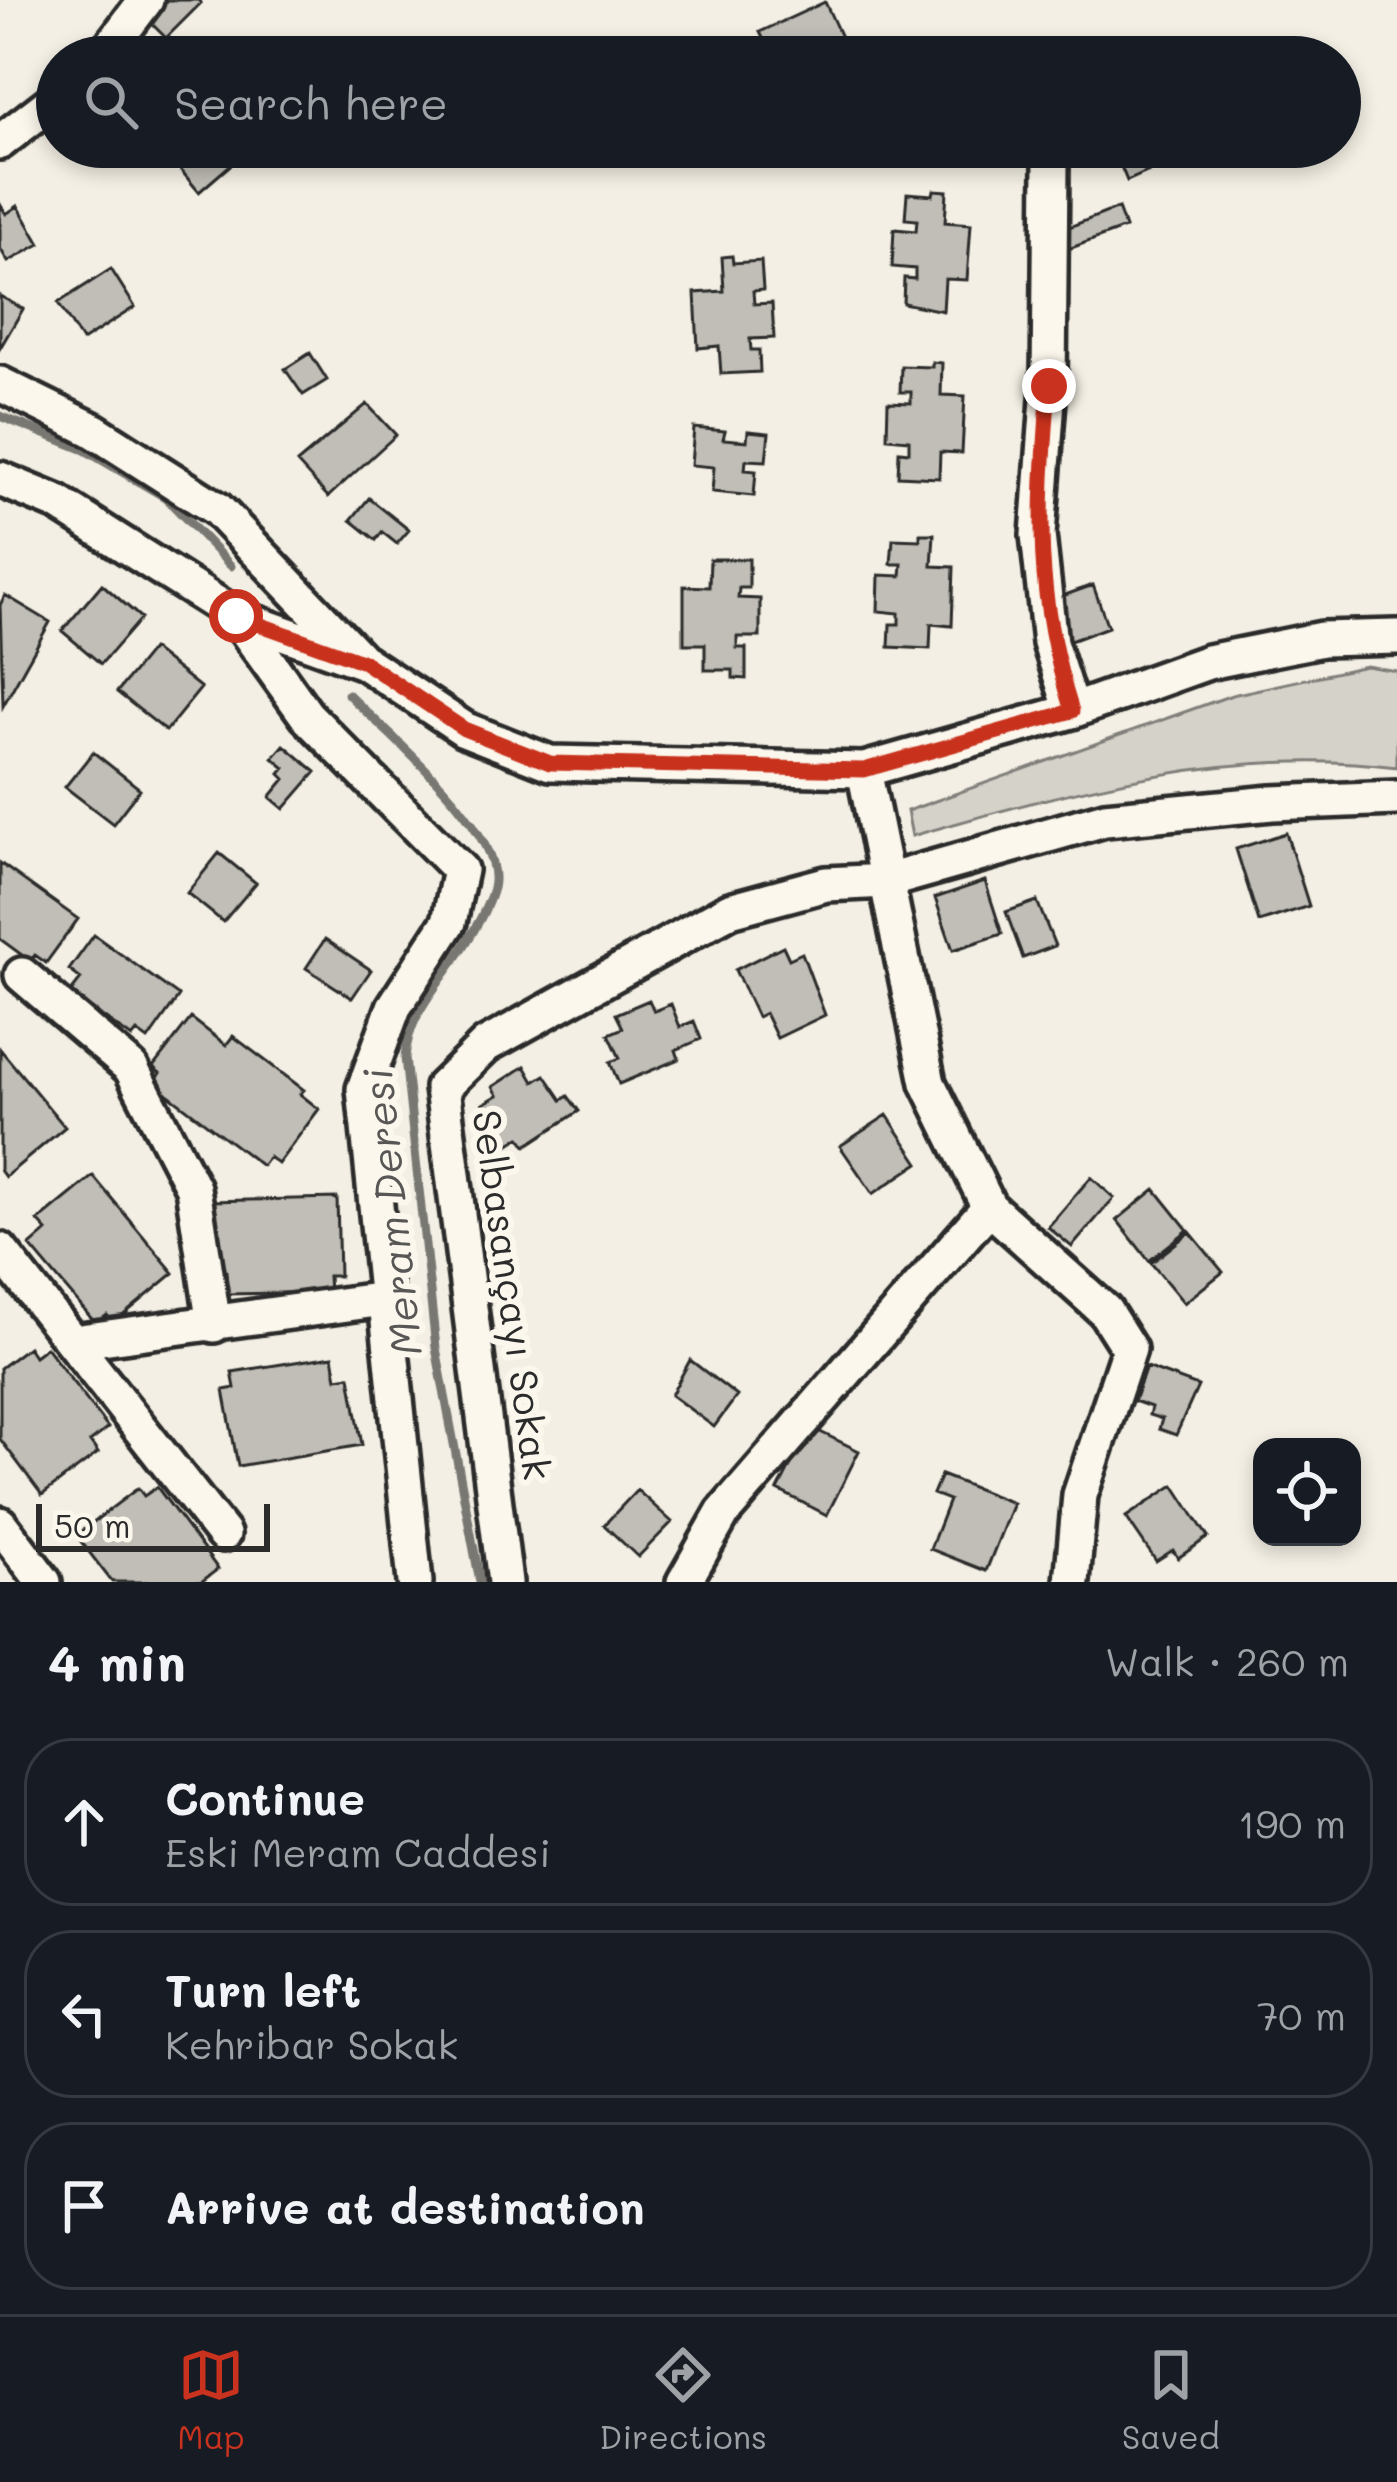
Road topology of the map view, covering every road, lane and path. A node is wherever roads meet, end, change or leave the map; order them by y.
1 (146, 0) edge
2 (119, 36) edge
3 (36, 114) edge
4 (0, 142) edge
5 (1051, 168) edge
6 (0, 384) edge
7 (0, 479) edge
8 (236, 616) junction
9 (1397, 637) edge
10 (364, 662) junction
11 (1072, 711) junction
12 (864, 770) junction
13 (1397, 798) edge
14 (887, 881) junction
15 (22, 975) dead end
16 (988, 1208) junction
17 (0, 1250) edge
18 (385, 1299) junction
19 (214, 1325) junction
20 (73, 1342) junction
21 (0, 1524) edge
22 (223, 1534) dead end
23 (44, 1582) edge
24 (415, 1582) edge
25 (505, 1582) edge
26 (684, 1582) edge
27 (1072, 1582) edge

1 - 2 street
3 - 4 street
5 - 11 street
6 - 10 street
7 - 8 street
8 - 10 street
8 - 18 street
9 - 11 street
10 - 12 street
11 - 12 street
12 - 14 street
13 - 14 street
14 - 16 street
14 - 25 street, Selbasançayı Sokak
15 - 19 street
16 - 26 street
16 - 27 street
17 - 20 street
18 - 19 street
18 - 24 street
19 - 20 street
20 - 22 street
21 - 23 street

